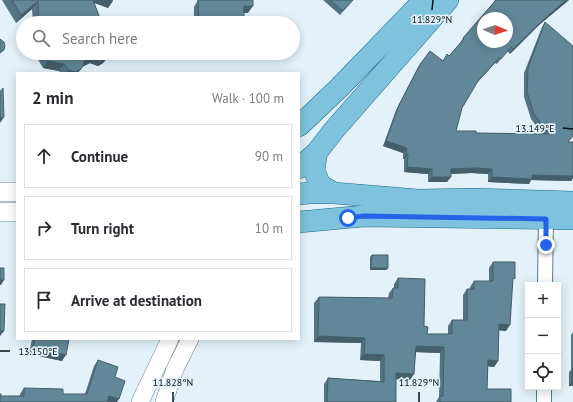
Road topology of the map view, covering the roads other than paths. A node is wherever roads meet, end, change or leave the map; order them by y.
1 (424, 0) edge
2 (448, 0) edge
3 (300, 125) edge
4 (317, 152) junction
5 (300, 167) edge
6 (0, 192) edge
7 (16, 192) edge
8 (300, 194) edge
9 (334, 194) junction
10 (573, 202) edge
11 (0, 212) edge
12 (16, 212) edge
13 (546, 219) junction
14 (573, 219) edge
15 (300, 222) edge
16 (545, 282) edge
17 (170, 340) edge
18 (190, 340) edge
19 (544, 390) edge
20 (140, 402) edge
21 (164, 402) edge
22 (544, 402) edge

1 - 3 main road
2 - 4 main road
4 - 5 main road
4 - 9 main road
6 - 7 main road
8 - 9 main road
9 - 10 main road
11 - 12 main road
13 - 14 main road
13 - 15 main road
13 - 16 street
17 - 20 street
18 - 21 street
19 - 22 street

